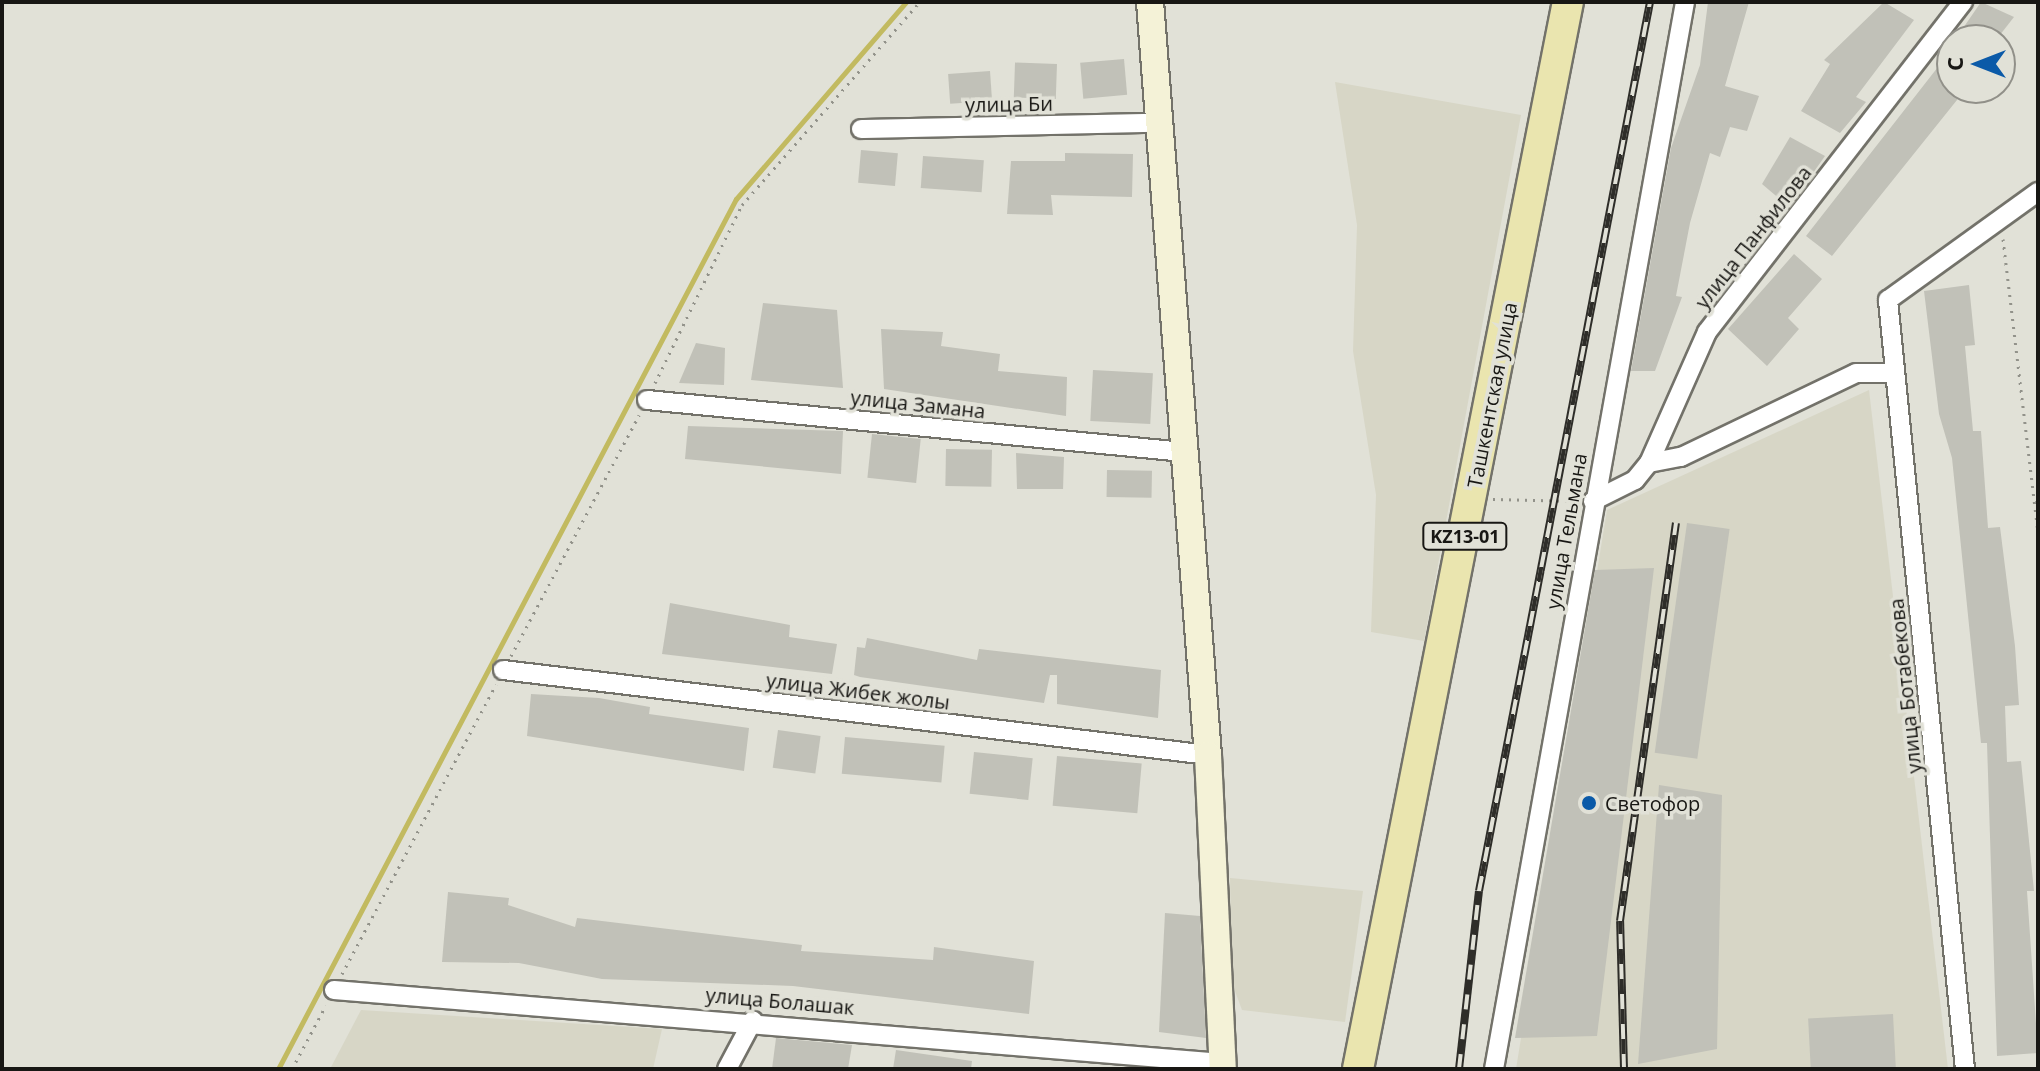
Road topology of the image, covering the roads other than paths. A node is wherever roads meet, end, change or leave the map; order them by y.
1 (1150, 2) edge
2 (1568, 2) edge
3 (1685, 2) edge
4 (1963, 2) edge
5 (1158, 123) junction
6 (861, 129) dead end
7 (2038, 192) edge
8 (1895, 373) junction
9 (647, 400) road end
10 (1184, 452) junction
11 (1649, 463) junction
12 (1593, 501) junction
13 (503, 670) road end
14 (1208, 755) junction
15 (334, 990) road end
16 (753, 1020) junction
17 (1072, 1049) junction
18 (1222, 1066) edge
19 (727, 1069) edge
20 (1069, 1069) edge
21 (1358, 1069) edge
22 (1494, 1069) edge
23 (1965, 1069) edge

1 - 5 main road
2 - 21 main road, Ташкентская улица / KZ13-01
3 - 12 street, улица Тельмана
4 - 11 street, улица Панфилова
5 - 6 street, улица Би
5 - 10 main road
7 - 8 street, улица Ботабекова
8 - 11 street
8 - 23 street, улица Ботабекова
9 - 10 street, улица Замана
10 - 14 main road
11 - 12 street, улица Панфилова
12 - 22 street, улица Тельмана
13 - 14 street, улица Жибек жолы
14 - 18 main road
15 - 16 street, улица Болашак
16 - 17 street, улица Болашак
16 - 19 street
17 - 18 street, улица Болашак
17 - 20 street

